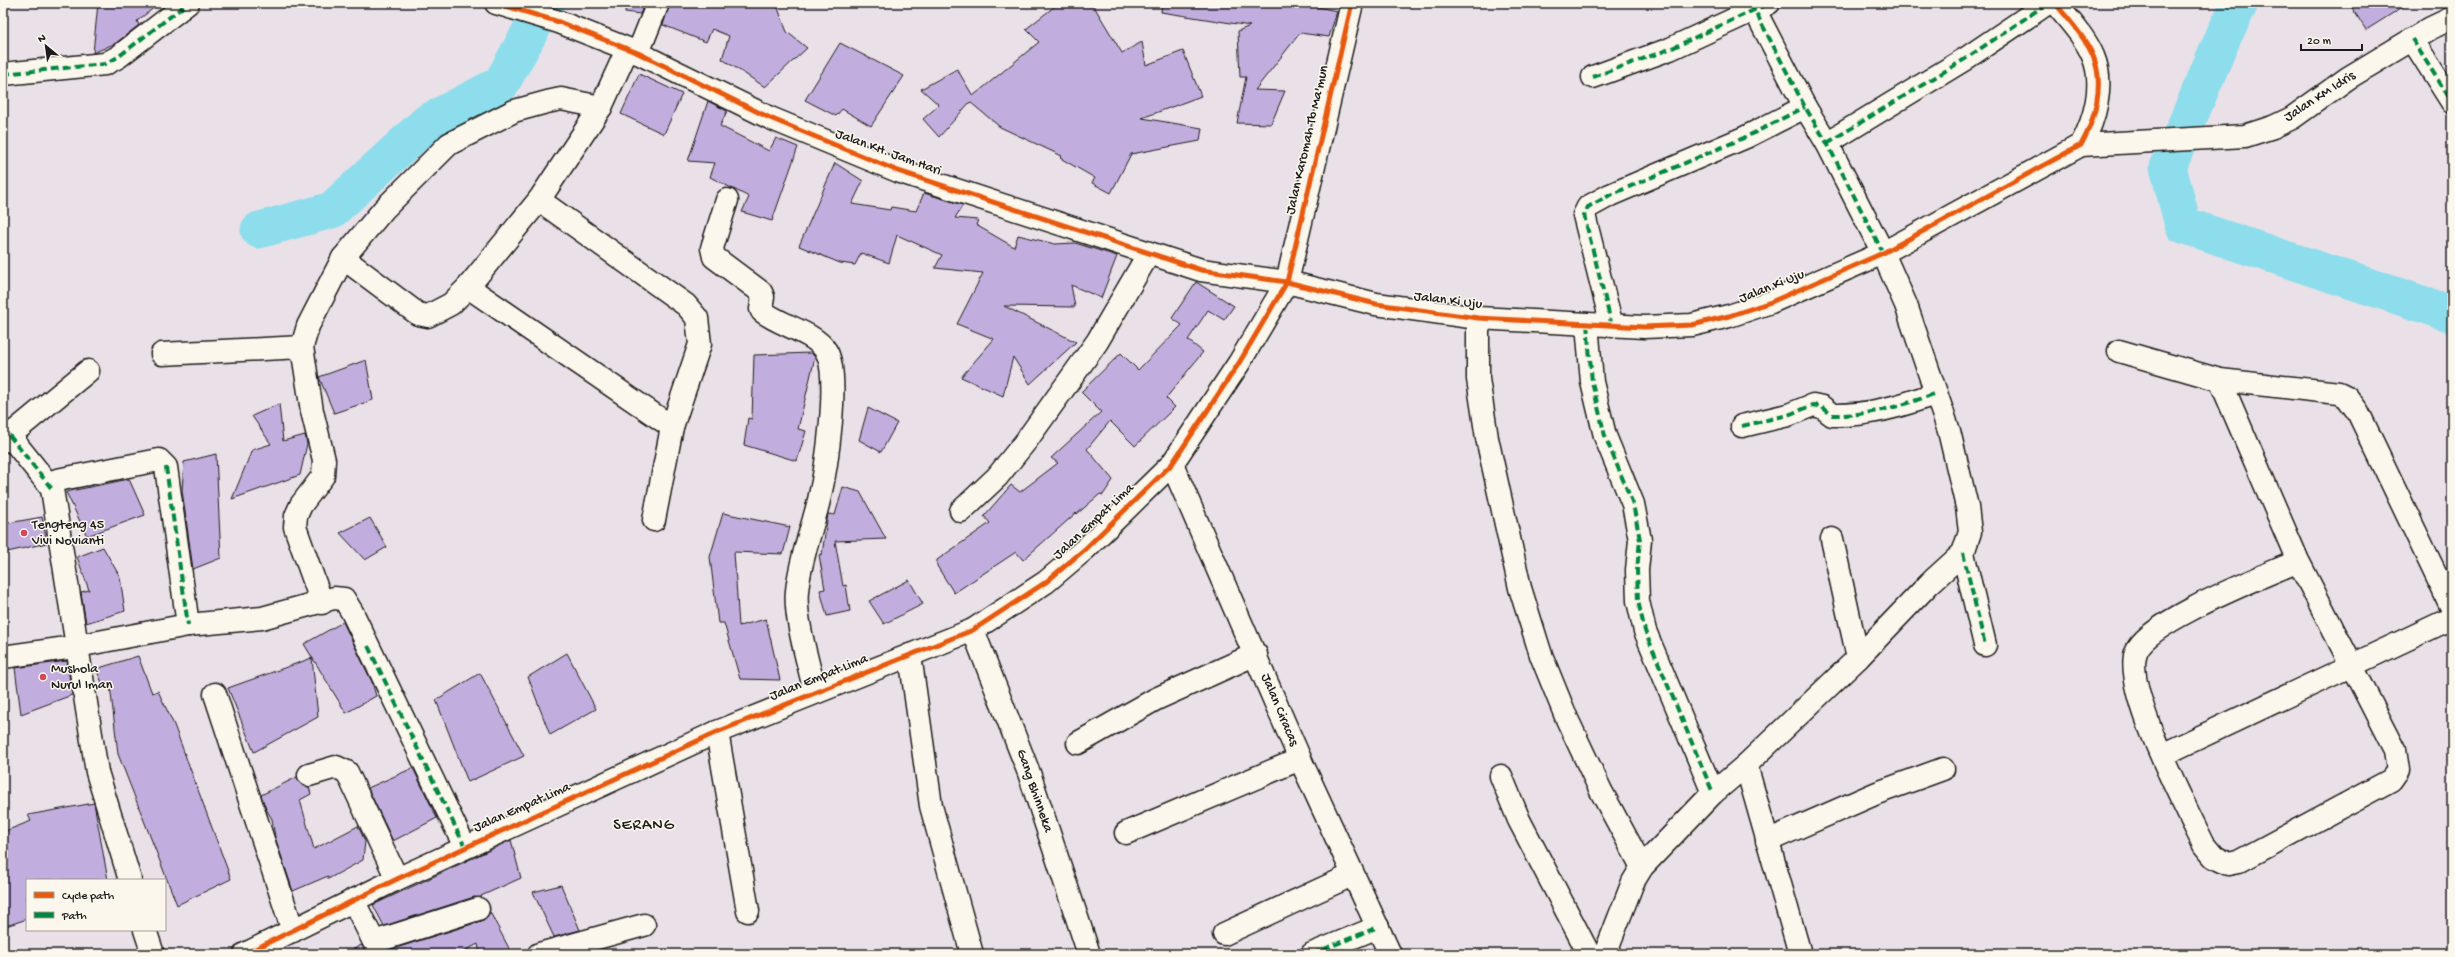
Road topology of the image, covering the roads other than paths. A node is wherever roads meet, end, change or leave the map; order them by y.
1 (188, 3) edge
2 (496, 3) edge
3 (658, 3) edge
4 (1352, 3) edge
5 (2048, 3) edge
6 (2055, 3) edge
7 (1758, 5) edge
8 (2452, 18) edge
9 (2412, 39) junction
10 (632, 51) junction
11 (3, 74) edge
12 (1593, 77) dead end
13 (2452, 102) edge
14 (601, 107) junction
15 (1805, 107) junction
16 (1827, 143) junction
17 (2081, 145) junction
18 (539, 200) junction
19 (727, 200) dead end
20 (1149, 253) junction
21 (1883, 253) junction
22 (343, 258) junction
23 (1287, 282) junction
24 (468, 287) junction
25 (1478, 318) junction
26 (1587, 324) junction
27 (1612, 326) junction
28 (302, 346) junction
29 (2119, 351) dead end
30 (162, 354) dead end
31 (88, 371) dead end
32 (2220, 380) junction
33 (1936, 393) junction
34 (1742, 426) dead end
35 (672, 427) junction
36 (6, 438) edge
37 (1172, 464) junction
38 (52, 489) junction
39 (961, 511) dead end
40 (654, 520) dead end
41 (1832, 539) dead end
42 (1963, 553) junction
43 (2298, 561) junction
44 (322, 603) junction
45 (2452, 608) edge
46 (2452, 618) edge
47 (188, 626) junction
48 (973, 630) junction
49 (1985, 645) dead end
50 (76, 646) junction
51 (1256, 654) junction
52 (910, 655) junction
53 (3, 657) edge
54 (1858, 658) junction
55 (2354, 666) junction
56 (815, 692) junction
57 (215, 694) dead end
58 (717, 732) junction
59 (1078, 743) dead end
60 (2162, 755) junction
61 (1300, 759) junction
62 (1746, 765) junction
63 (1943, 769) dead end
64 (309, 775) dead end
65 (1501, 776) dead end
66 (1712, 792) junction
67 (1126, 833) dead end
68 (1767, 841) junction
69 (464, 847) junction
70 (1642, 867) junction
71 (1352, 875) junction
72 (130, 879) edge
73 (397, 879) junction
74 (353, 900) junction
75 (478, 909) dead end
76 (748, 911) dead end
77 (644, 925) dead end
78 (1378, 926) junction
79 (145, 931) edge
80 (293, 931) junction
81 (1224, 934) dead end
82 (376, 948) edge
83 (153, 954) edge
84 (245, 954) edge
85 (539, 954) edge
86 (972, 954) edge
87 (1089, 954) edge
88 (1312, 954) edge
89 (1390, 954) edge
90 (1589, 954) edge
91 (1605, 954) edge
92 (1800, 954) edge

1 - 11 street
2 - 10 street, Jalan KH. Jam Hari
3 - 10 street
4 - 23 street, Jalan Karomah Tb Ma'mun
5 - 16 street
6 - 17 street
7 - 12 street
7 - 15 street
8 - 9 street, Jalan KM Idris
9 - 13 street
9 - 17 street, Jalan KM Idris
10 - 14 street
10 - 20 street, Jalan KH. Jam Hari
14 - 18 street
14 - 22 street
15 - 16 street
15 - 27 street
16 - 21 street
17 - 21 street, Jalan Ki Uju
18 - 24 street
18 - 35 street
19 - 56 street
20 - 23 street, Jalan KH. Jam Hari
20 - 39 street
21 - 27 street, Jalan Ki Uju
21 - 33 street
22 - 24 street
22 - 28 street
23 - 25 street, Jalan Ki Uju
23 - 37 street, Jalan Empat Lima
24 - 35 street
25 - 26 street, Jalan Ki Uju
25 - 70 street
26 - 27 street, Jalan Ki Uju
26 - 66 street
28 - 30 street
28 - 44 street
29 - 32 street
31 - 36 street
32 - 43 street
32 - 45 street
33 - 34 street
33 - 42 street
35 - 40 street
36 - 38 street
37 - 48 street, Jalan Empat Lima
37 - 51 street, Jalan Ciracas
38 - 47 street
38 - 50 street
41 - 54 street
42 - 49 street
42 - 54 street
43 - 55 street
43 - 60 street
44 - 47 street
44 - 69 street
46 - 55 street
47 - 50 street
48 - 52 street, Jalan Empat Lima
48 - 87 street, Gang Bhinneka
50 - 53 street
50 - 72 street
51 - 59 street
51 - 61 street, Jalan Ciracas
52 - 56 street, Jalan Empat Lima
52 - 86 street
54 - 62 street
55 - 60 street
55 - 60 street
56 - 58 street, Jalan Empat Lima
57 - 80 street
58 - 69 street, Jalan Empat Lima
58 - 76 street
61 - 67 street
61 - 71 street, Jalan Ciracas
62 - 66 street
62 - 68 street
63 - 68 street
64 - 73 street
65 - 90 street
66 - 70 street
68 - 92 street
69 - 73 street, Jalan Empat Lima
70 - 91 street
71 - 78 street, Jalan Ciracas
71 - 81 street
73 - 74 street, Jalan Empat Lima
74 - 80 street, Jalan Empat Lima
74 - 82 street
75 - 82 street
77 - 85 street
78 - 88 street
78 - 89 street, Jalan Ciracas
79 - 83 street
80 - 84 street, Jalan Empat Lima

